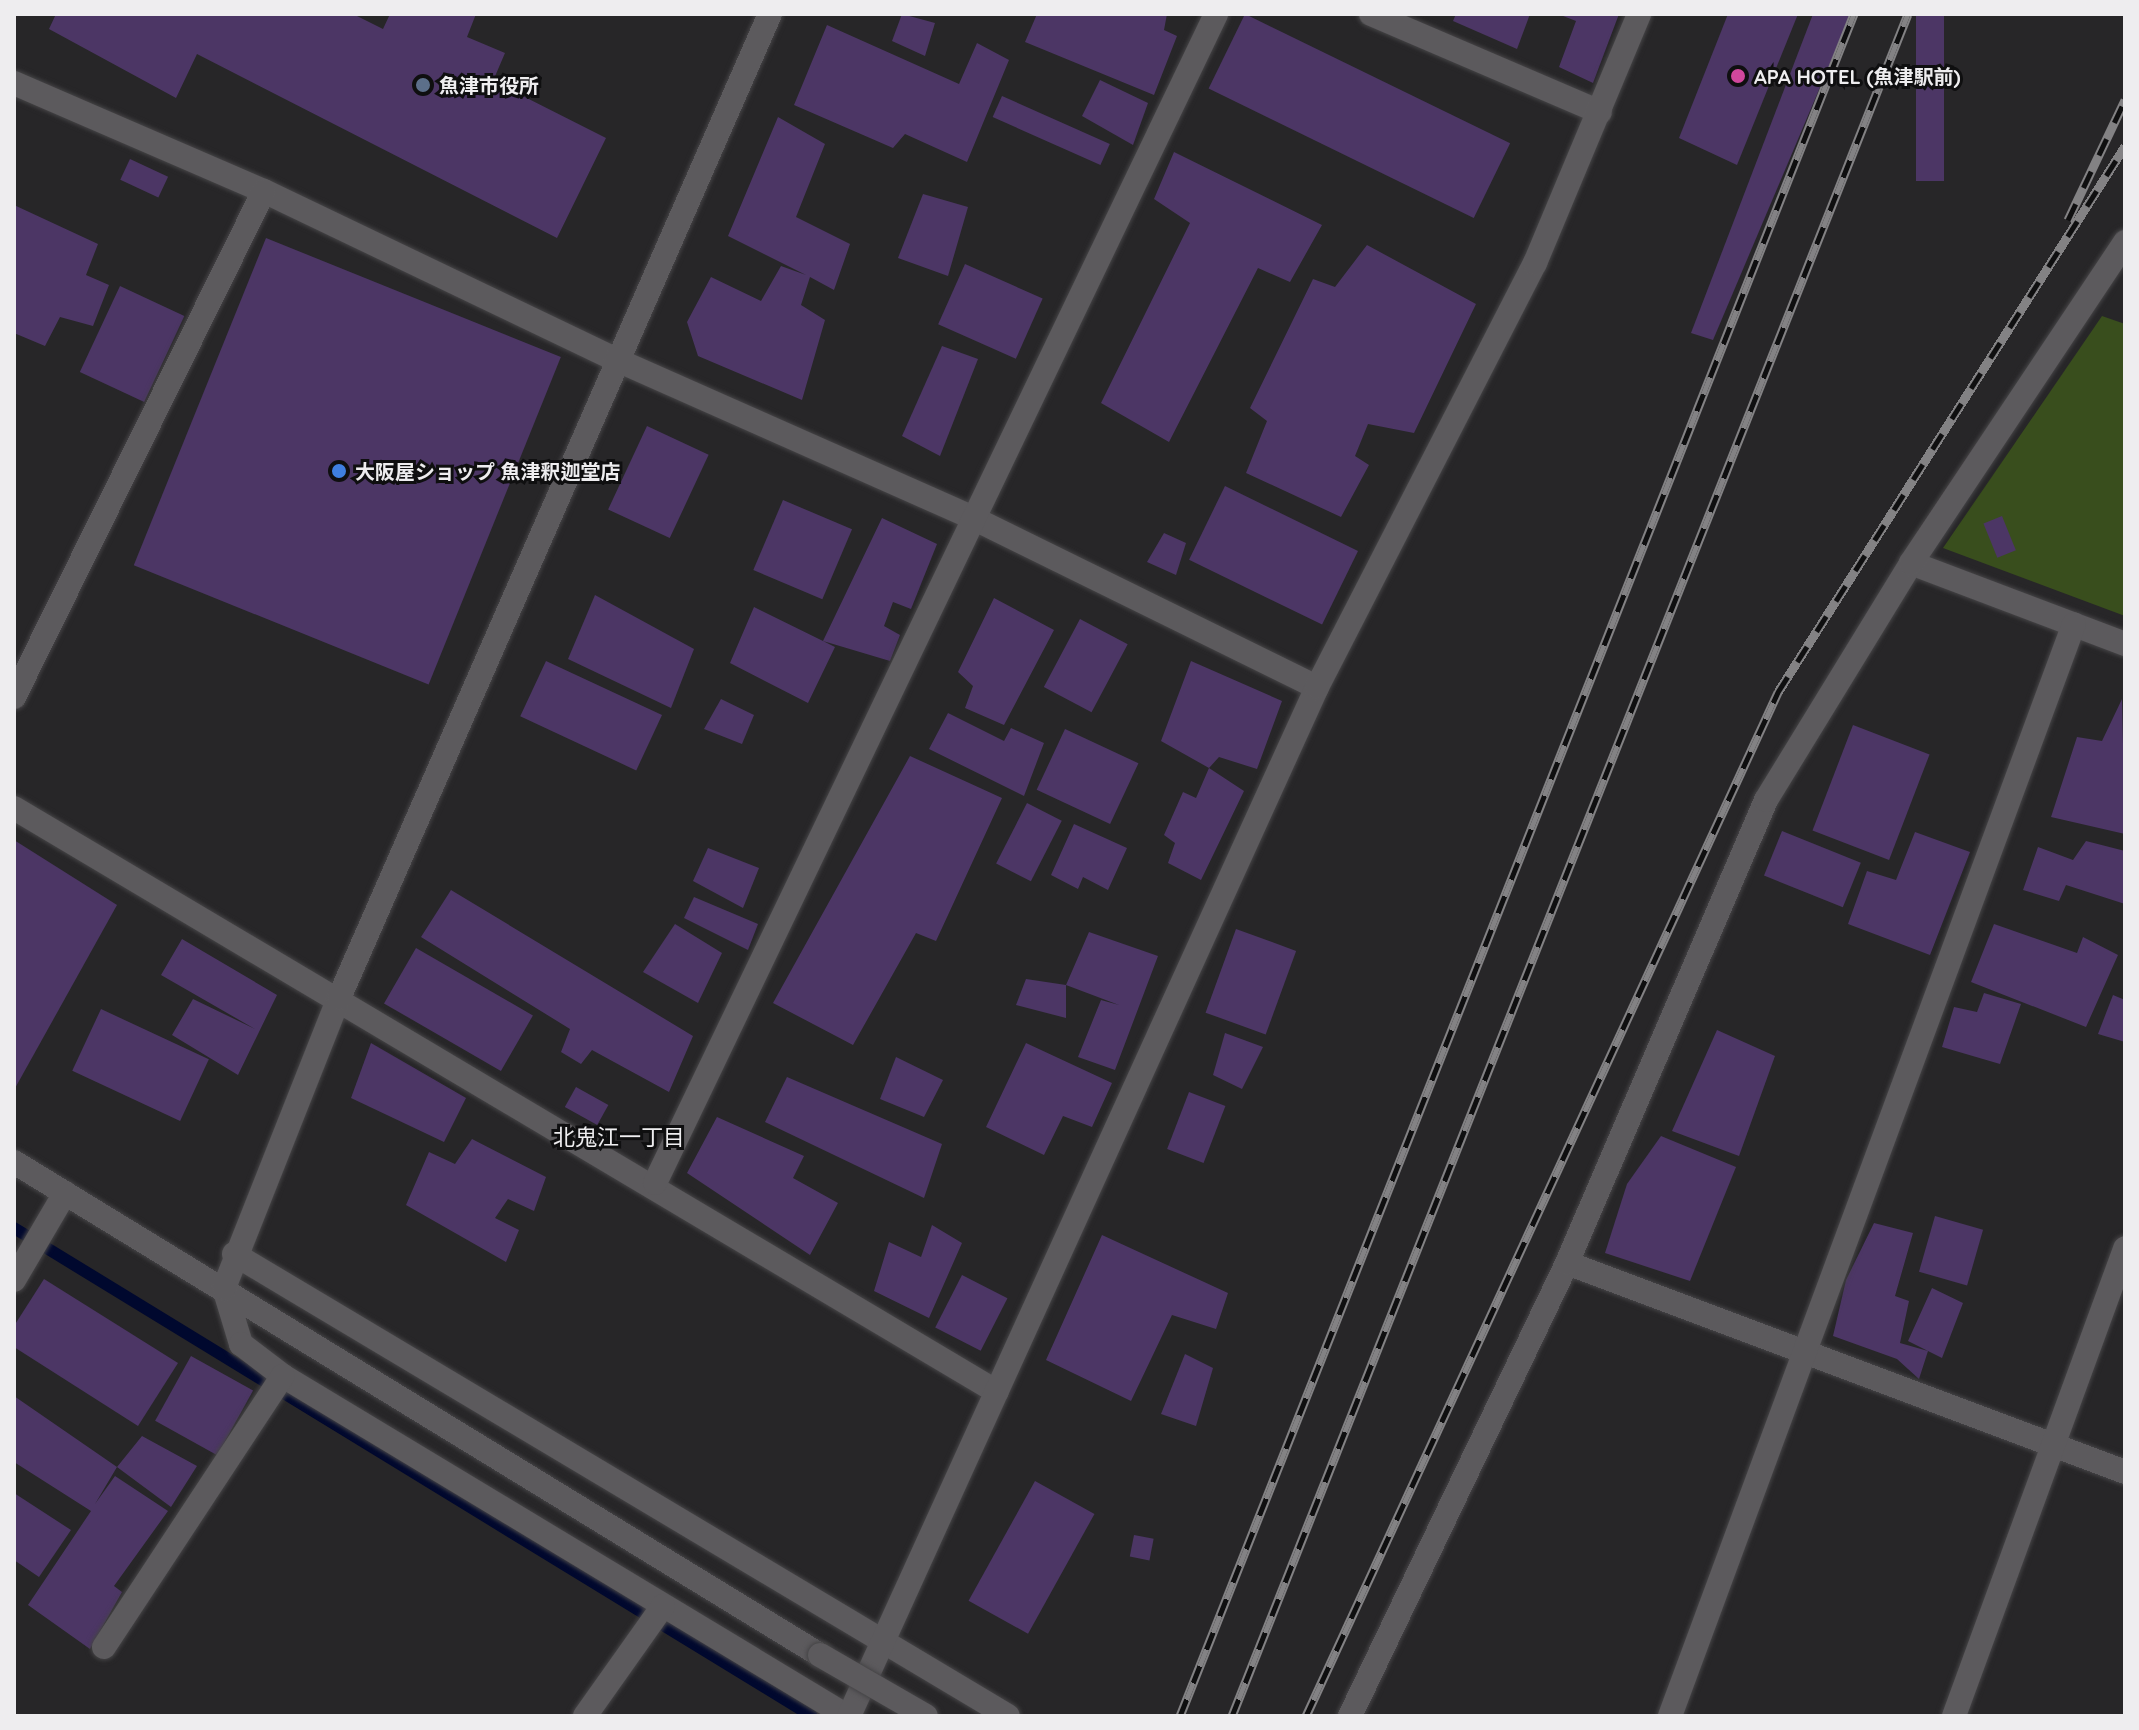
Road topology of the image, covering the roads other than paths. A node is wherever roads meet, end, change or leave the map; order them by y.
1 (770, 14) edge
2 (1216, 14) edge
3 (1371, 14) edge
4 (1639, 14) edge
5 (1423, 24) edge
6 (14, 83) edge
7 (1600, 112) junction
8 (264, 191) junction
9 (2125, 242) edge
10 (617, 360) junction
11 (975, 519) junction
12 (1911, 563) junction
13 (2074, 624) junction
14 (2125, 644) edge
15 (1317, 687) junction
16 (14, 697) edge
17 (14, 808) edge
18 (339, 998) junction
19 (14, 1162) edge
20 (655, 1183) junction
21 (65, 1193) junction
22 (2125, 1248) edge
23 (234, 1254) junction
24 (1567, 1263) junction
25 (14, 1280) edge
26 (224, 1288) junction
27 (1803, 1353) junction
28 (283, 1376) junction
29 (997, 1392) junction
30 (2054, 1445) junction
31 (2125, 1472) edge
32 (663, 1606) junction
33 (887, 1642) junction
34 (104, 1647) dead end
35 (585, 1716) edge
36 (848, 1716) edge
37 (926, 1716) edge
38 (1008, 1716) edge
39 (1350, 1716) edge
40 (1670, 1716) edge
41 (1954, 1716) edge

1 - 10 street
2 - 11 street
3 - 5 street
4 - 7 street
5 - 7 street
6 - 8 street
7 - 15 street
8 - 10 street
8 - 16 street
9 - 12 street
10 - 11 street
10 - 18 street
11 - 15 street
11 - 20 street
12 - 13 street
12 - 24 street
13 - 14 street
13 - 27 street
15 - 29 street
17 - 18 street
18 - 20 street
18 - 23 street
19 - 21 street
20 - 29 street
21 - 25 street
21 - 26 street
22 - 30 street
23 - 26 street
23 - 33 street
24 - 27 street
24 - 39 street
26 - 28 street
26 - 37 street, bridge
27 - 30 street
27 - 40 street
28 - 32 street
28 - 34 street
29 - 33 street
30 - 31 street
30 - 41 street
32 - 35 street
32 - 36 street
33 - 36 street
33 - 38 street

